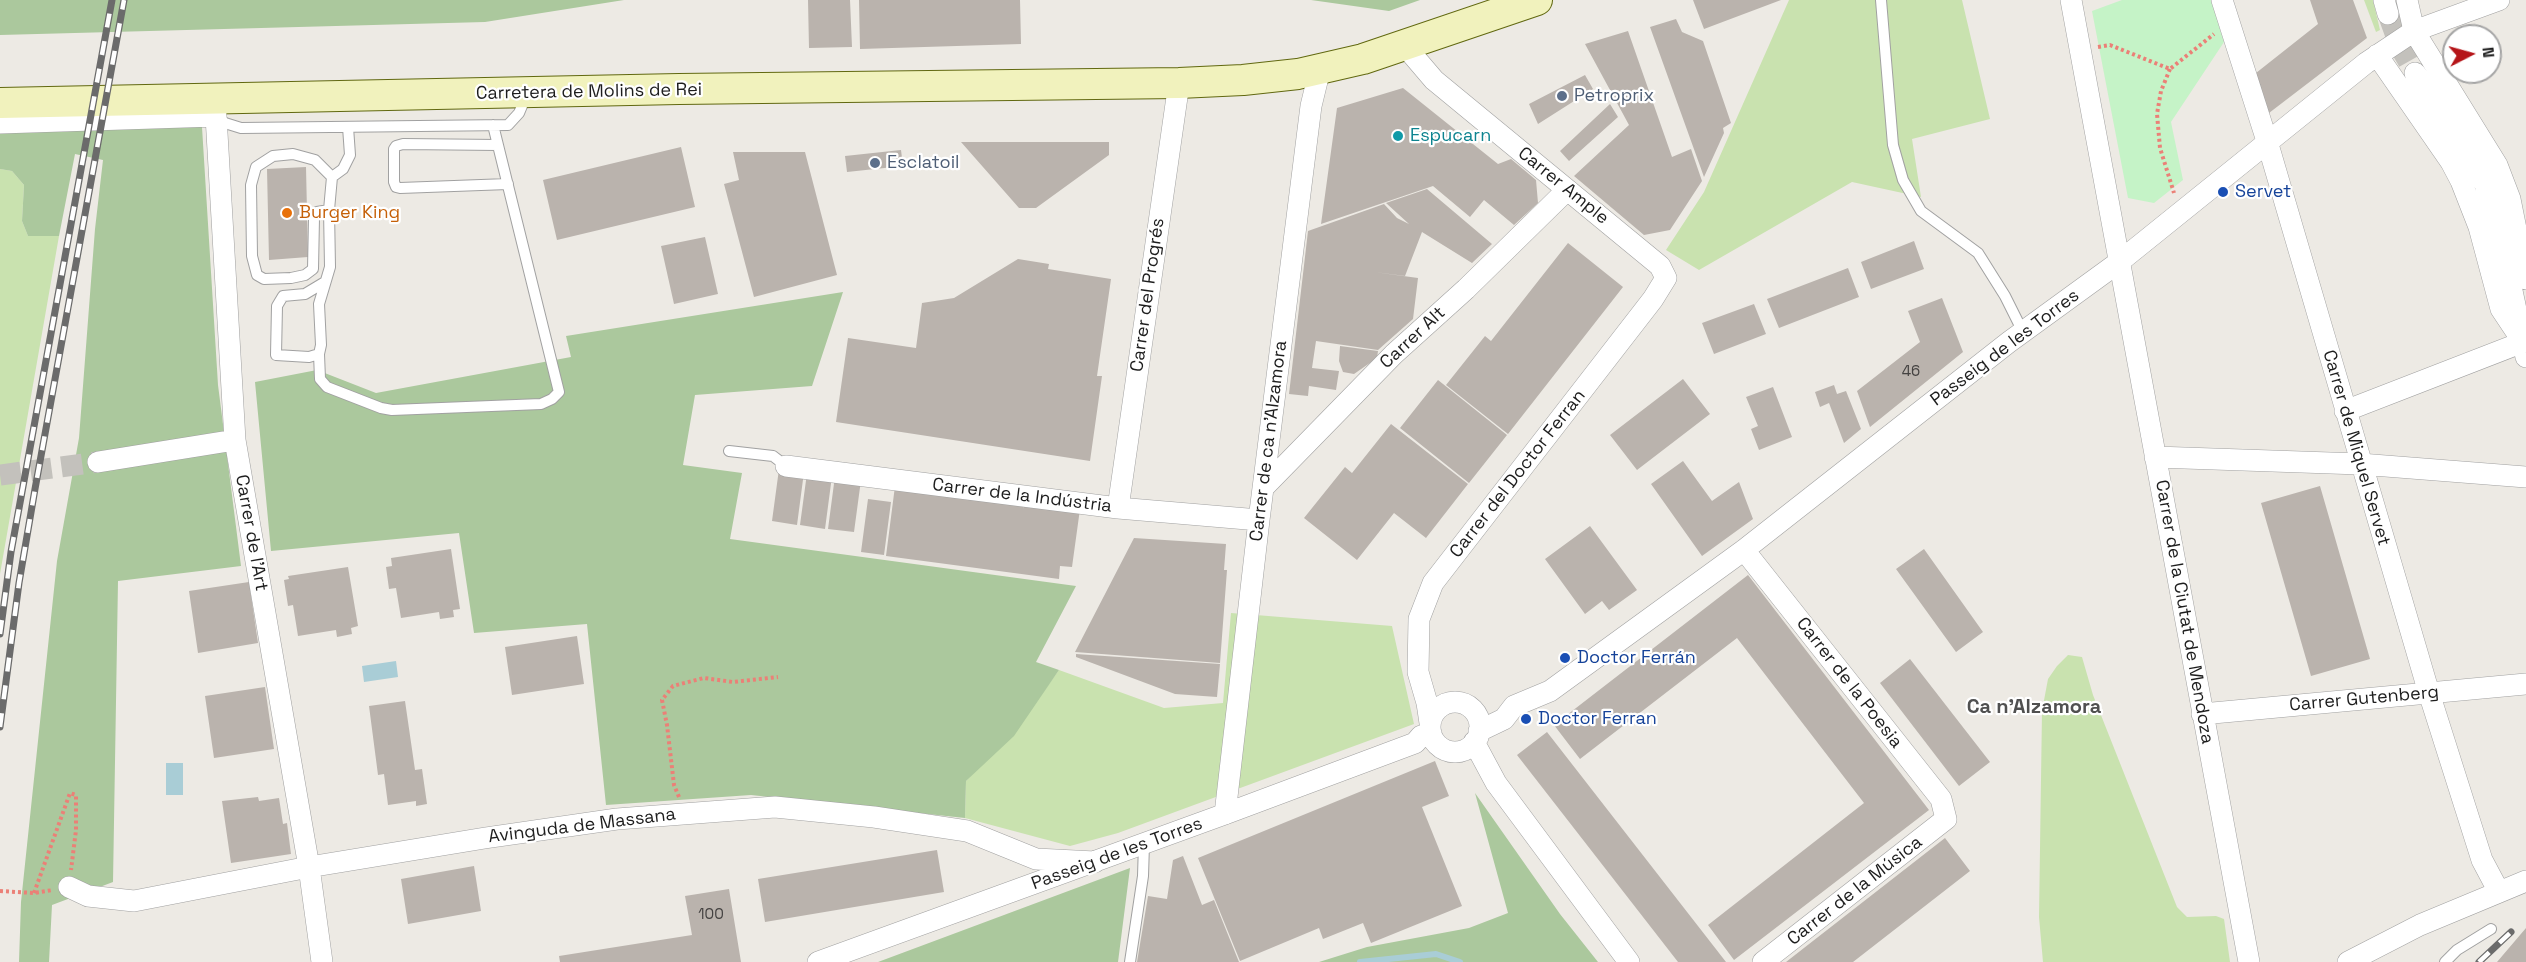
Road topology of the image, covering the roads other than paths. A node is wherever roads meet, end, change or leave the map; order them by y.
1 (1537, 0) edge
2 (1881, 0) edge
3 (2222, 0) edge
4 (2407, 0) edge
5 (2499, 0) edge
6 (2078, 2) edge
7 (2414, 31) junction
8 (1405, 46) junction
9 (2377, 55) junction
10 (1320, 69) junction
11 (2415, 73) tunnel mouth
12 (1179, 83) junction
13 (528, 93) junction
14 (0, 103) edge
15 (215, 108) junction
16 (0, 123) edge
17 (493, 125) junction
18 (348, 127) junction
19 (2267, 141) junction
20 (498, 146) junction
21 (332, 177) junction
22 (508, 184) junction
23 (1567, 190) junction
24 (329, 210) junction
25 (2119, 262) junction
26 (1666, 278) joint
27 (2526, 279) edge
28 (325, 282) junction
29 (2023, 332) junction
30 (2525, 343) edge
31 (319, 354) junction
32 (2345, 411) junction
33 (235, 440) junction
34 (729, 451) dead end
35 (2155, 457) junction
36 (98, 462) tunnel mouth
37 (2360, 464) junction
38 (786, 466) joint
39 (2526, 477) edge
40 (1263, 488) junction
41 (1118, 508) junction
42 (1259, 520) junction
43 (1744, 550) junction
44 (2526, 684) edge
45 (1423, 687) junction
46 (2428, 693) junction
47 (1449, 702) junction
48 (1514, 706) junction
49 (1472, 710) junction
50 (2202, 714) junction
51 (1428, 736) junction
52 (1471, 741) junction
53 (1225, 814) junction
54 (1946, 819) joint
55 (1144, 844) junction
56 (1095, 862) junction
57 (309, 867) junction
58 (2526, 880) edge
59 (64, 888) road end
60 (2499, 892) junction
61 (2491, 929) dead end
62 (322, 962) edge
63 (818, 962) edge
64 (1130, 962) edge
65 (1629, 962) edge
66 (1763, 962) edge
67 (2249, 962) edge
68 (2348, 962) edge
69 (2445, 962) edge

1 - 8 main road, Carretera de Molins de Rei
2 - 29 lane
3 - 19 street, Carrer de Miquel Servet
4 - 7 street
5 - 7 street, Passeig de les Torres
6 - 25 street, Carrer de la Ciutat de Mendoza
7 - 9 street, Passeig de les Torres
7 - 27 street
8 - 10 main road, Carretera de Molins de Rei
8 - 23 street, Carrer Ample
9 - 19 street, Passeig de les Torres
9 - 30 street
10 - 12 main road, Carretera de Molins de Rei
10 - 40 street, Carrer de ca n'Alzamora
11 - 30 street
12 - 13 main road, Carretera de Molins de Rei
12 - 41 street, Carrer del Progrés
13 - 15 main road, Carretera de Molins de Rei
13 - 17 lane
14 - 15 main road, Carretera de Molins de Rei
15 - 16 street, Carretera de Molins de Rei
15 - 18 lane
15 - 33 street, Carrer de l'Art
17 - 18 lane
17 - 20 lane
18 - 21 lane
19 - 25 street, Passeig de les Torres
19 - 32 street, Carrer de Miquel Servet
20 - 22 lane
20 - 22 lane
21 - 24 lane
21 - 24 lane
22 - 31 lane
23 - 26 street, Carrer Ample
23 - 40 street, Carrer Alt
24 - 28 lane
25 - 29 street, Passeig de les Torres
25 - 35 street, Carrer de la Ciutat de Mendoza
26 - 45 street, Carrer del Doctor Ferran
28 - 31 lane
28 - 31 lane
29 - 43 street, Passeig de les Torres
30 - 32 street
32 - 37 street, Carrer de Miquel Servet
33 - 36 street
33 - 57 street, Carrer de l'Art
34 - 38 lane
35 - 37 street
35 - 50 street, Carrer de la Ciutat de Mendoza
37 - 39 street
37 - 46 street, Carrer de Miquel Servet
38 - 41 street, Carrer de la Indústria
40 - 42 street, Carrer de ca n'Alzamora
41 - 42 street, Carrer de la Indústria
42 - 53 street, Carrer de ca n'Alzamora
43 - 48 street, Passeig de les Torres
43 - 54 street, Carrer de la Poesia
44 - 46 street, Carrer Gutenberg
45 - 47 street
45 - 51 street, Carrer del Doctor Ferran
46 - 50 street, Carrer Gutenberg
46 - 60 street, Carrer de Miquel Servet
47 - 49 street
47 - 51 street
48 - 49 street, Passeig de les Torres
48 - 52 street, Passeig de les Torres
49 - 52 street
50 - 67 street, Carrer de la Ciutat de Mendoza
51 - 52 street
51 - 53 street, Passeig de les Torres
52 - 65 street
53 - 55 street, Passeig de les Torres
54 - 66 street, Carrer de la Música
55 - 56 street, Passeig de les Torres
55 - 64 lane
56 - 57 street, Avinguda de Massana
56 - 63 street, Passeig de les Torres
57 - 59 street, Avinguda de Massana
57 - 62 street, Carrer de l'Art
58 - 60 street
60 - 68 street
61 - 69 lane

